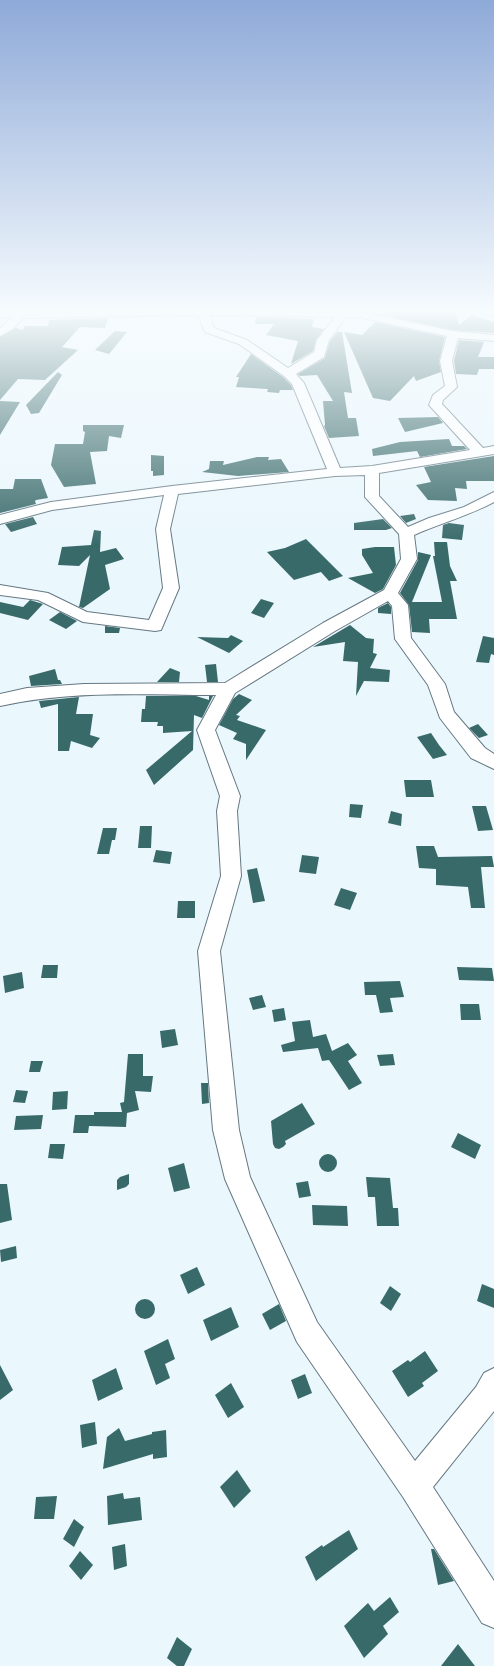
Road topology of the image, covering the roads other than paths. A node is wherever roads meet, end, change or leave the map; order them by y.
1 (300, 390) edge
2 (448, 390) edge
3 (494, 450) edge
4 (479, 452) junction
5 (372, 470) junction
6 (335, 472) junction
7 (172, 490) junction
8 (494, 496) edge
9 (469, 510) junction
10 (494, 511) edge
11 (0, 520) edge
12 (406, 533) junction
13 (0, 590) edge
14 (390, 593) junction
15 (228, 689) junction
16 (0, 700) edge
17 (494, 762) edge
18 (494, 1383) edge
19 (414, 1486) junction
20 (494, 1611) edge

1 - 6 street
2 - 4 street
3 - 4 street
4 - 5 street
5 - 6 street
5 - 12 street
6 - 7 street
7 - 11 street
7 - 13 street
8 - 9 street
9 - 10 street
9 - 12 street
12 - 14 street
14 - 15 street
14 - 17 street
15 - 16 street
15 - 19 street
18 - 19 street
19 - 20 street

